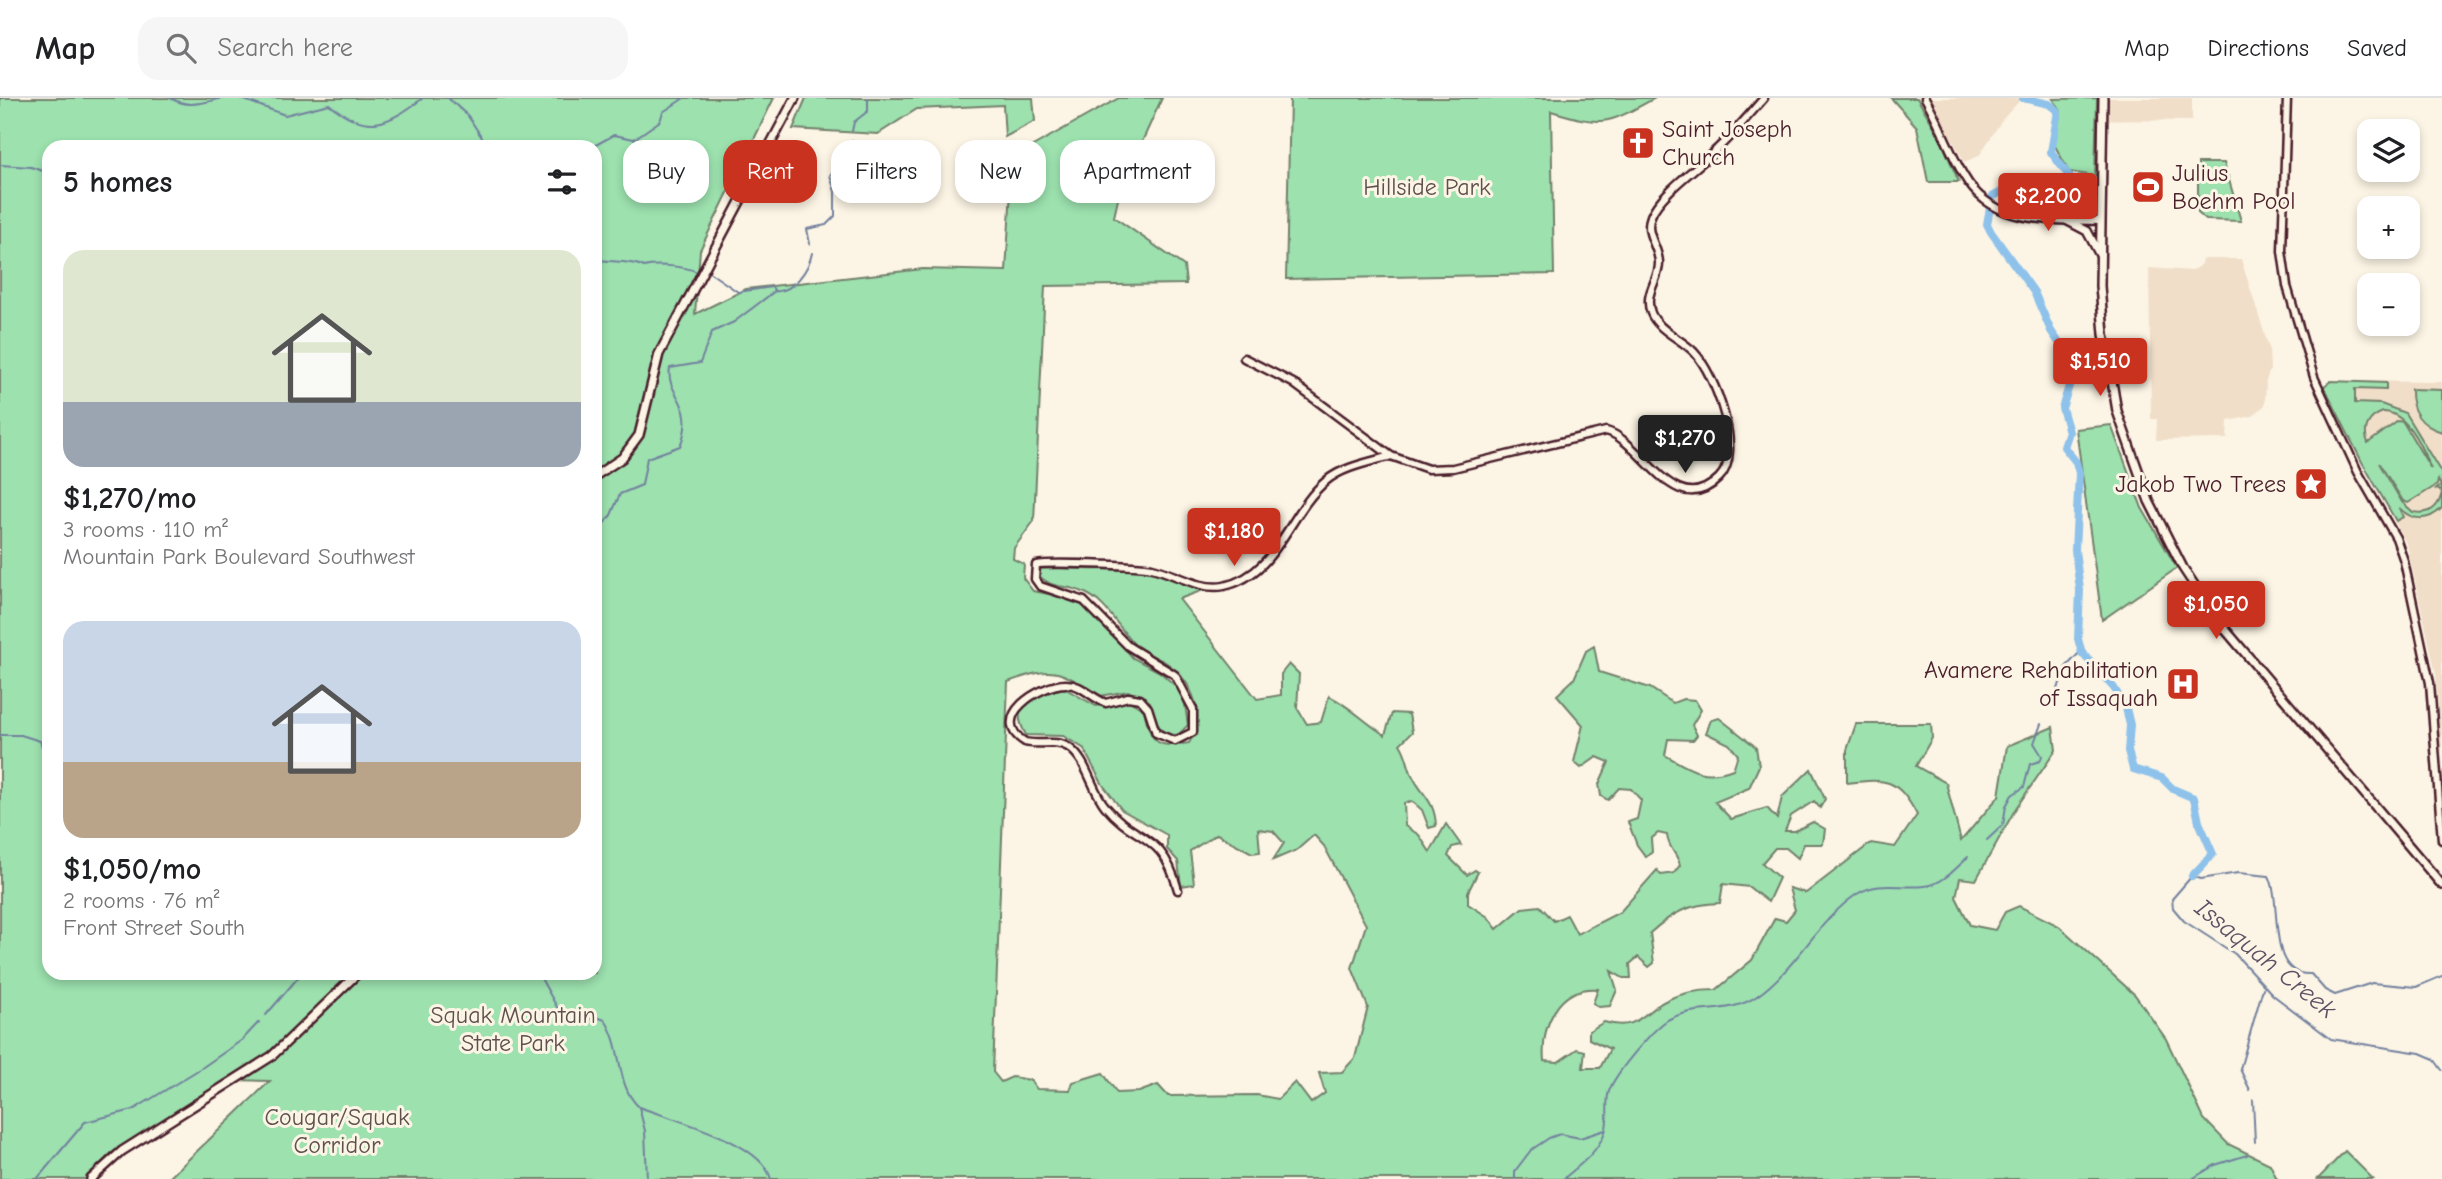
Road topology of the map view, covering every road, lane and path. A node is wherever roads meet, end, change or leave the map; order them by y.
1 (795, 98) edge
2 (1764, 98) edge
3 (1925, 98) edge
4 (2104, 98) edge
5 (2287, 98) edge
6 (2066, 220) junction
7 (2101, 221) junction
8 (2101, 256) junction
9 (1244, 358) dead end
10 (1391, 456) junction
11 (602, 471) edge
12 (2442, 840) edge
13 (2440, 880) edge
14 (1178, 890) dead end
15 (351, 980) edge
16 (92, 1179) edge

1 - 11 main road
2 - 10 street
3 - 6 street
4 - 7 main road
5 - 12 street
6 - 7 street
6 - 8 main road
7 - 8 main road
8 - 13 main road
9 - 10 street
10 - 14 street
15 - 16 main road

